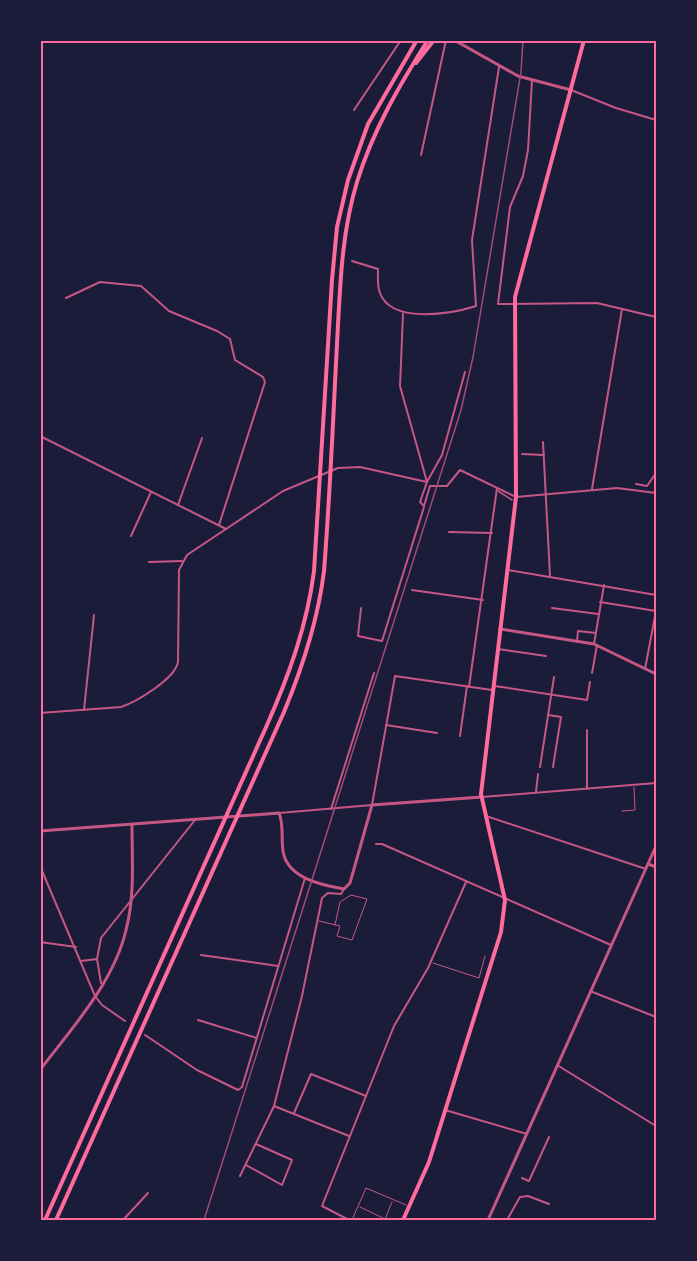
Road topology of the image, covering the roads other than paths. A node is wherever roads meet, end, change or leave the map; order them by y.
1 (401, 40) edge
2 (417, 40) edge
3 (428, 40) edge
4 (434, 40) edge
5 (446, 40) edge
6 (454, 40) edge
7 (584, 40) edge
8 (500, 67) junction
9 (408, 72) junction
10 (532, 80) junction
11 (571, 90) junction
12 (354, 110) dead end
13 (657, 120) edge
14 (421, 155) dead end
15 (351, 261) dead end
16 (66, 298) dead end
17 (514, 305) junction
18 (622, 309) junction
19 (404, 313) junction
20 (657, 317) edge
21 (465, 372) dead end
22 (40, 436) edge
23 (202, 438) dead end
24 (543, 442) dead end
25 (522, 454) dead end
26 (544, 455) junction
27 (657, 473) edge
28 (427, 482) junction
29 (636, 484) dead end
30 (592, 489) junction
31 (497, 490) junction
32 (151, 492) junction
33 (657, 493) edge
34 (547, 494) junction
35 (514, 498) junction
36 (178, 505) junction
37 (424, 507) junction
38 (219, 525) junction
39 (227, 529) junction
40 (449, 532) dead end
41 (492, 532) junction
42 (131, 537) dead end
43 (182, 561) junction
44 (149, 562) dead end
45 (508, 570) junction
46 (550, 576) junction
47 (604, 585) junction
48 (412, 590) dead end
49 (657, 595) edge
50 (483, 600) junction
51 (600, 602) junction
52 (361, 608) dead end
53 (552, 608) dead end
54 (656, 611) edge
55 (598, 614) junction
56 (94, 615) dead end
57 (500, 629) junction
58 (596, 633) junction
59 (577, 642) junction
60 (595, 645) junction
61 (498, 649) junction
62 (546, 656) dead end
63 (645, 669) junction
64 (374, 673) dead end
65 (592, 673) dead end
66 (657, 674) edge
67 (554, 677) dead end
68 (590, 682) dead end
69 (468, 686) junction
70 (493, 688) junction
71 (551, 694) junction
72 (84, 710) junction
73 (40, 713) edge
74 (548, 715) junction
75 (386, 725) junction
76 (587, 730) dead end
77 (437, 734) dead end
78 (460, 736) dead end
79 (540, 767) dead end
80 (553, 767) dead end
81 (538, 774) dead end
82 (657, 783) edge
83 (634, 785) junction
84 (586, 789) junction
85 (536, 793) junction
86 (482, 797) junction
87 (372, 805) junction
88 (331, 809) junction
89 (622, 811) dead end
90 (279, 813) junction
91 (485, 816) junction
92 (195, 820) junction
93 (132, 825) junction
94 (40, 831) edge
95 (375, 844) dead end
96 (657, 846) edge
97 (648, 864) junction
98 (40, 866) edge
99 (657, 867) edge
100 (646, 869) junction
101 (305, 878) junction
102 (466, 882) junction
103 (344, 889) junction
104 (131, 900) junction
105 (505, 900) junction
106 (318, 921) junction
107 (335, 925) junction
108 (40, 942) edge
109 (611, 945) junction
110 (76, 947) junction
111 (201, 955) dead end
112 (485, 956) dead end
113 (97, 959) junction
114 (81, 961) junction
115 (431, 962) junction
116 (278, 966) junction
117 (101, 983) junction
118 (590, 991) junction
119 (94, 996) junction
120 (657, 1017) edge
121 (198, 1020) dead end
122 (124, 1021) dead end
123 (145, 1035) dead end
124 (257, 1038) junction
125 (557, 1065) junction
126 (40, 1070) edge
127 (366, 1096) junction
128 (274, 1106) junction
129 (445, 1110) junction
130 (294, 1113) junction
131 (657, 1126) edge
132 (527, 1134) junction
133 (349, 1136) junction
134 (549, 1137) dead end
135 (256, 1144) junction
136 (246, 1165) junction
137 (240, 1176) dead end
138 (522, 1178) dead end
139 (148, 1193) dead end
140 (393, 1199) junction
141 (495, 1204) junction
142 (549, 1204) dead end
143 (358, 1206) junction
144 (409, 1206) junction
145 (500, 1206) dead end
146 (40, 1218) edge
147 (57, 1219) edge
148 (45, 1221) edge
149 (123, 1221) edge
150 (351, 1221) edge
151 (403, 1221) edge
152 (488, 1221) edge
153 (507, 1221) edge

1 - 12 street
2 - 148 main road
3 - 9 main road
4 - 9 main road
5 - 14 street
6 - 8 street
7 - 11 main road
8 - 10 street
8 - 19 street
9 - 147 main road
10 - 11 street
10 - 17 street
11 - 13 street
11 - 17 main road
15 - 19 street
16 - 38 street
17 - 18 street
17 - 35 main road
18 - 20 street
18 - 30 street
19 - 28 street
21 - 28 street
22 - 32 street
23 - 36 street
24 - 26 street
25 - 26 street
26 - 34 street
27 - 29 street
28 - 37 street
28 - 39 street
30 - 33 street
30 - 34 street
31 - 35 street
31 - 37 street
31 - 41 street
32 - 36 street
32 - 42 street
34 - 35 street
34 - 46 street
35 - 45 main road
36 - 38 street
37 - 52 street
38 - 39 street
39 - 43 street
40 - 41 street
41 - 50 street
43 - 44 street
43 - 72 street
45 - 46 street
45 - 57 main road
46 - 47 street
47 - 49 street
47 - 51 street
48 - 50 street
50 - 69 street
51 - 54 street
51 - 55 street
53 - 55 street
54 - 63 street
55 - 58 street
56 - 72 street
57 - 59 street
57 - 61 main road
58 - 59 street
58 - 60 street
59 - 60 street
60 - 63 street
60 - 65 street
61 - 62 street
61 - 70 main road
63 - 66 street
64 - 88 street
67 - 71 street
68 - 71 street
69 - 70 street
69 - 75 street
69 - 78 street
70 - 71 street
70 - 86 main road
71 - 74 street
72 - 73 street
74 - 79 street
74 - 80 street
75 - 77 street
75 - 87 street
76 - 84 street
81 - 85 street
82 - 83 street
83 - 84 street
83 - 89 lane
84 - 85 street
85 - 86 street
86 - 87 street
86 - 91 main road
87 - 88 street
87 - 103 street
88 - 90 street
90 - 92 street
90 - 101 street
91 - 100 street
91 - 105 main road
92 - 93 street
92 - 104 street
93 - 94 street
93 - 104 street
95 - 102 street
96 - 97 street
97 - 99 street
97 - 100 street
98 - 110 street
100 - 109 street
101 - 103 street
101 - 116 street
102 - 105 street
102 - 115 street
103 - 106 street
104 - 113 street
104 - 117 street
105 - 109 street
105 - 129 main road
106 - 107 lane
106 - 128 street
107 - 107 lane
108 - 110 street
109 - 118 street
110 - 114 street
111 - 116 street
112 - 115 lane
113 - 114 street
113 - 117 street
114 - 119 street
115 - 127 street
116 - 124 street
117 - 119 street
118 - 120 street
118 - 125 street
119 - 122 street
119 - 126 street
121 - 124 street
123 - 124 street
125 - 131 street
125 - 132 street
127 - 130 street
127 - 133 street
128 - 130 street
128 - 135 street
129 - 132 street
129 - 144 main road
130 - 133 street
132 - 141 street
133 - 150 street
134 - 138 street
135 - 136 street
135 - 136 street
136 - 137 street
139 - 149 street
140 - 143 lane
140 - 143 lane
140 - 144 lane
141 - 145 street
141 - 152 street
142 - 153 street
143 - 150 lane
144 - 151 main road
146 - 148 street

